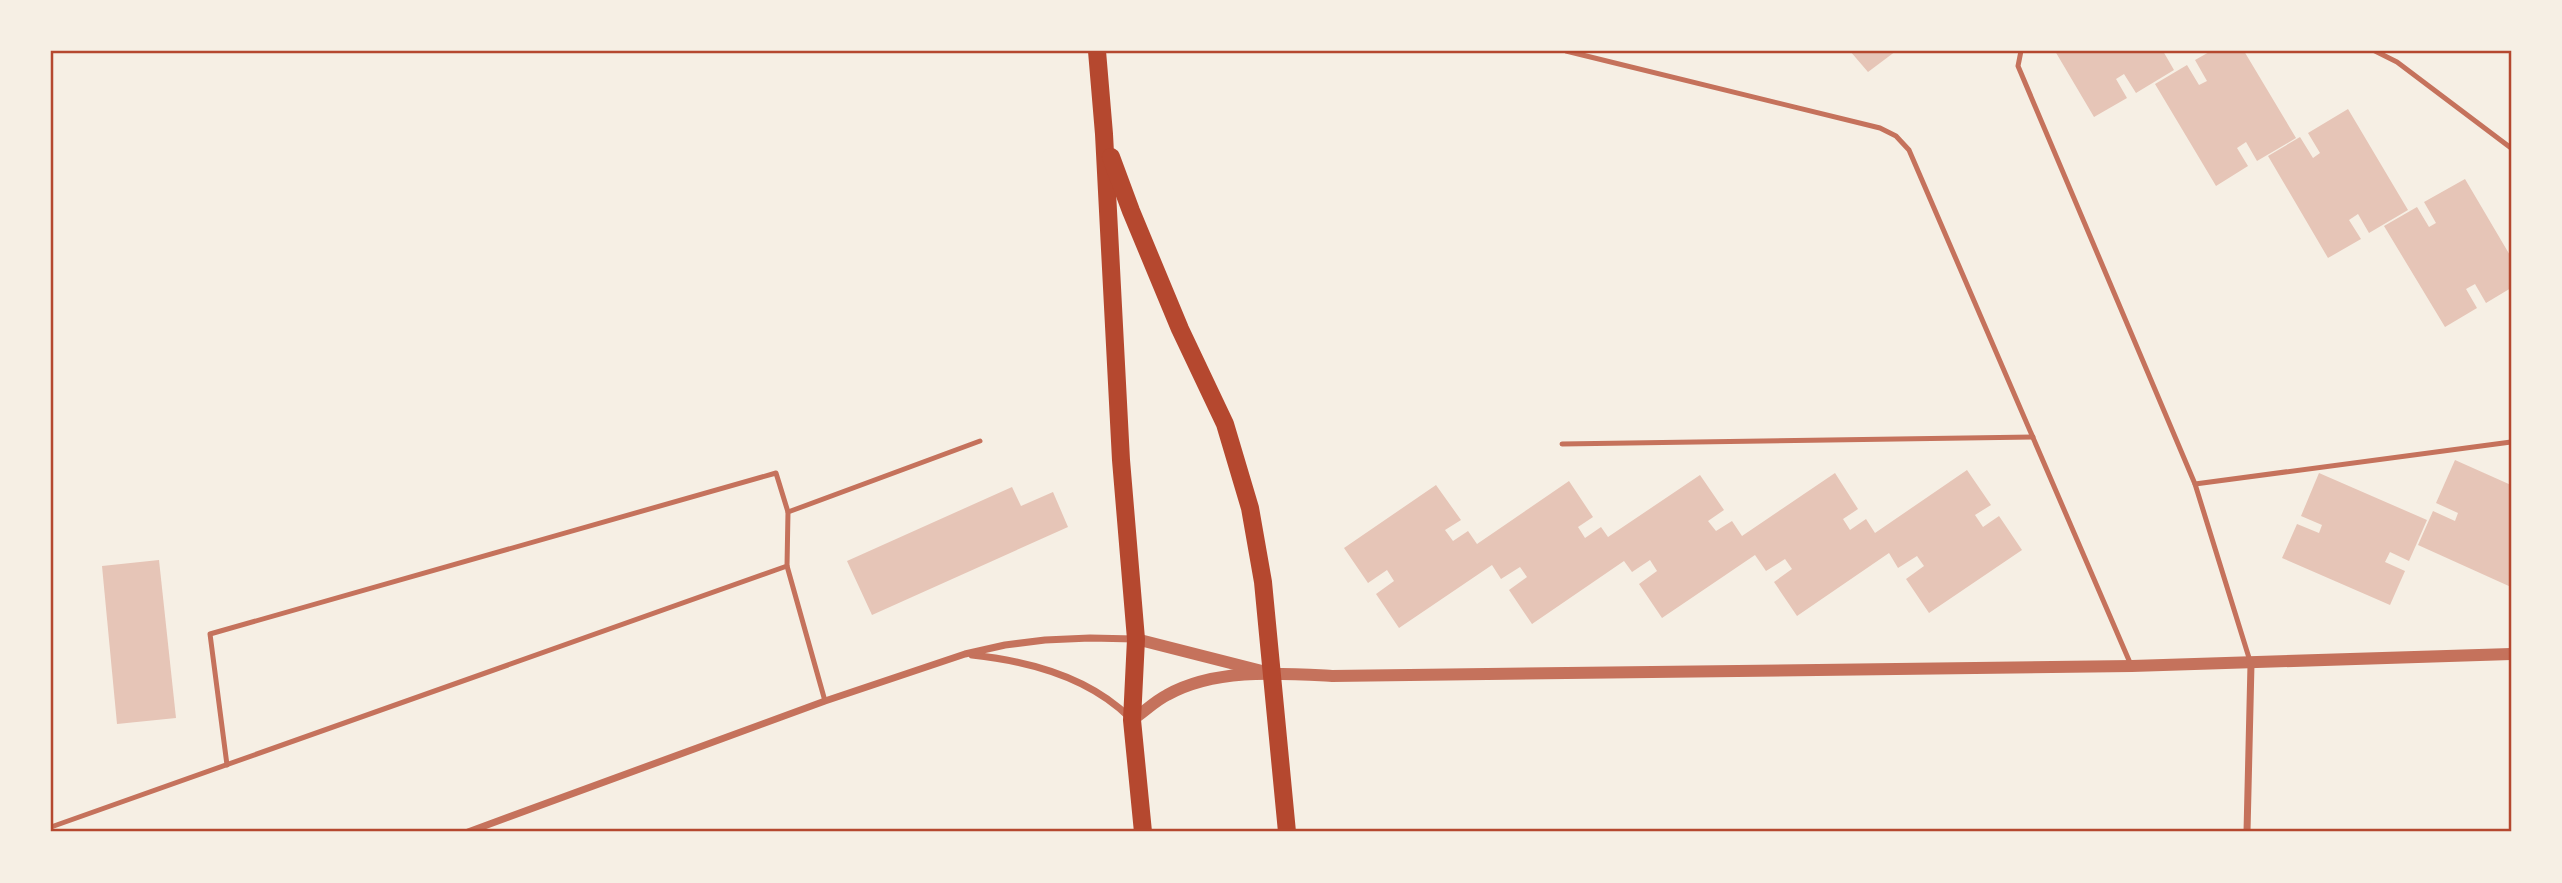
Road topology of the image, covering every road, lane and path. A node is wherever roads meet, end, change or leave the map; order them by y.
1 (1097, 51) edge
2 (1566, 51) edge
3 (2021, 51) edge
4 (2375, 51) edge
5 (1104, 134) junction
6 (2511, 148) edge
7 (2033, 437) junction
8 (980, 441) dead end
9 (2511, 442) edge
10 (1562, 444) dead end
11 (2195, 484) junction
12 (788, 512) junction
13 (787, 566) junction
14 (1136, 639) junction
15 (965, 654) junction
16 (2511, 654) edge
17 (2251, 664) junction
18 (2132, 666) junction
19 (1272, 674) junction
20 (825, 701) junction
21 (1132, 720) junction
22 (227, 765) junction
23 (51, 827) edge
24 (468, 832) edge
25 (1143, 832) edge
26 (1287, 832) edge
27 (2247, 832) edge

1 - 5 main road
2 - 7 lane
3 - 11 lane
4 - 6 lane
5 - 14 main road
5 - 19 main road
7 - 10 lane
7 - 18 lane
8 - 12 lane
9 - 11 lane
11 - 17 lane
12 - 13 lane
12 - 22 lane
13 - 20 lane
13 - 22 lane
14 - 15 street
14 - 19 street
14 - 21 main road
15 - 20 street
15 - 21 street
16 - 17 street
17 - 18 street
17 - 27 street
18 - 19 street
19 - 21 street
19 - 26 main road
20 - 24 street
21 - 25 main road
22 - 23 lane

